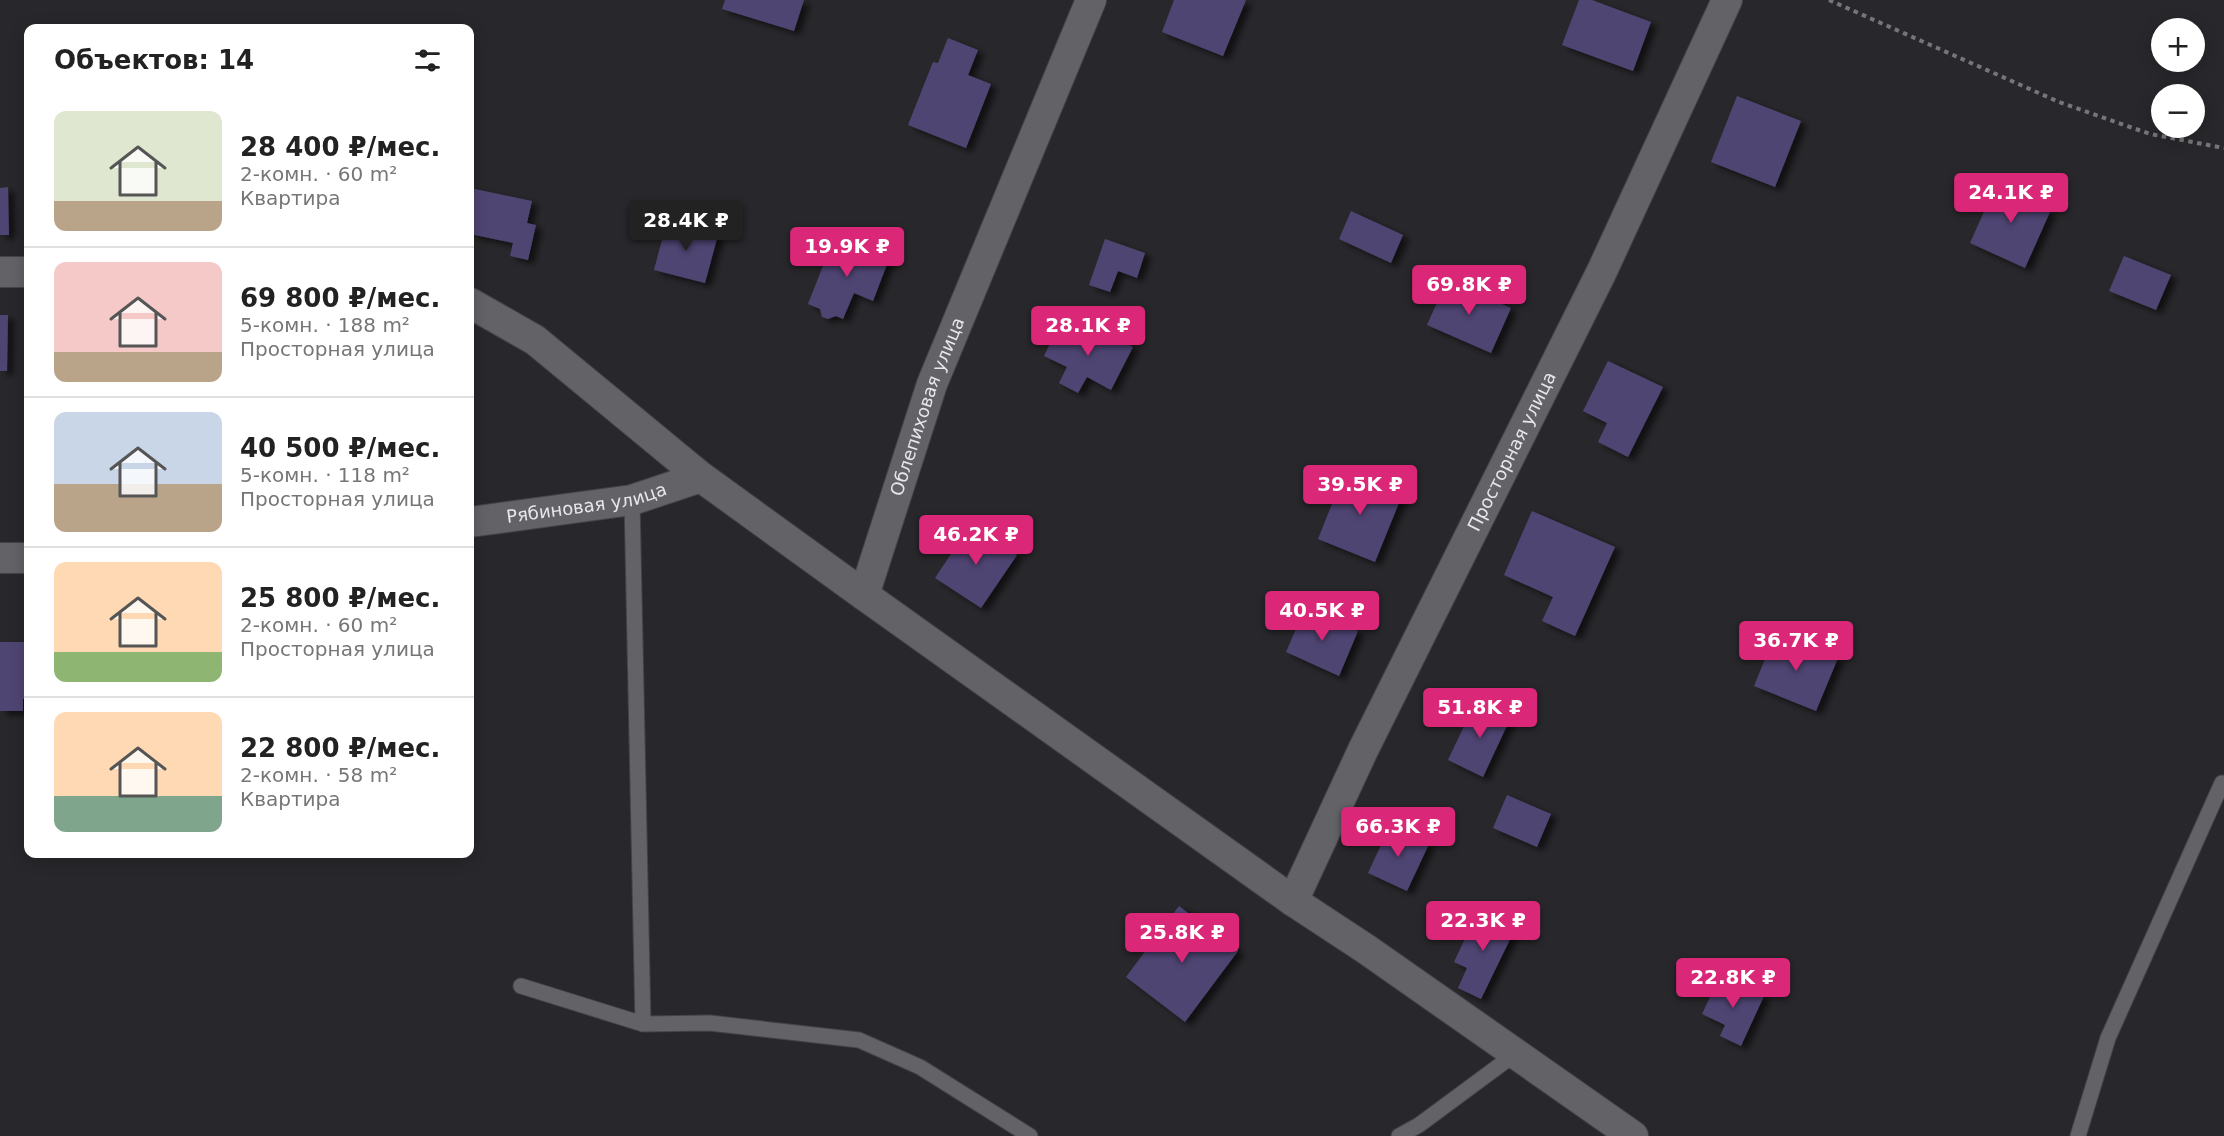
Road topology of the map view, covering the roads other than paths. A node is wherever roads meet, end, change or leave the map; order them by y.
1 (1091, 0) edge
2 (1727, 0) edge
3 (0, 272) edge
4 (24, 272) edge
5 (474, 305) edge
6 (701, 477) junction
7 (632, 500) junction
8 (474, 521) edge
9 (0, 558) edge
10 (24, 558) edge
11 (864, 595) junction
12 (2222, 783) dead end
13 (1293, 901) junction
14 (521, 986) dead end
15 (643, 1024) junction
16 (1515, 1054) junction
17 (1030, 1136) edge
18 (1399, 1136) edge
19 (1633, 1136) edge
20 (2078, 1136) edge

1 - 11 street, Облепиховая улица
2 - 13 street, Просторная улица
3 - 4 street
5 - 6 street
6 - 7 street, Рябиновая улица
6 - 11 street
7 - 8 street, Рябиновая улица
7 - 15 lane
9 - 10 street
11 - 13 street
12 - 20 lane
13 - 16 street
14 - 15 lane
15 - 17 lane
16 - 18 lane
16 - 19 street

